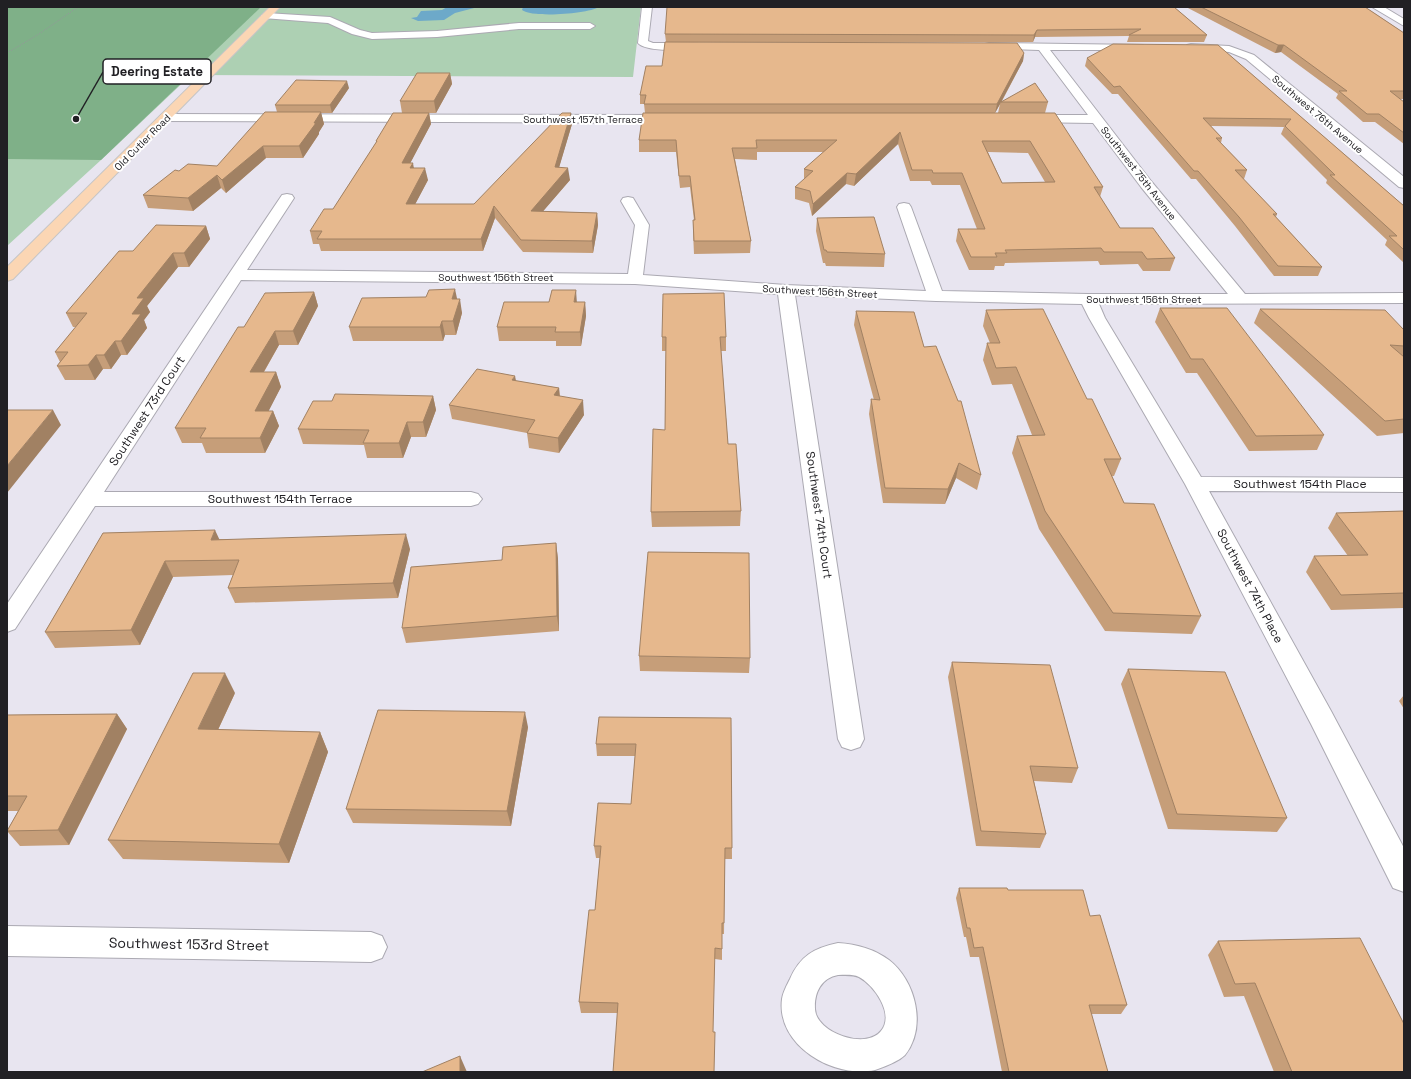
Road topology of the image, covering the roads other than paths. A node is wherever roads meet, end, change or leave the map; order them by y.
1 (647, 7) edge
2 (1377, 7) edge
3 (271, 12) edge
4 (1404, 23) edge
5 (590, 26) dead end
6 (708, 46) edge
7 (979, 46) edge
8 (1042, 46) junction
9 (1149, 47) edge
10 (1180, 47) edge
11 (165, 118) junction
12 (681, 119) edge
13 (1019, 119) edge
14 (1098, 119) junction
15 (1404, 184) edge
16 (287, 198) dead end
17 (628, 201) dead end
18 (904, 207) dead end
19 (236, 275) junction
20 (7, 276) edge
21 (635, 279) junction
22 (786, 290) junction
23 (936, 296) junction
24 (1240, 298) junction
25 (1404, 298) edge
26 (1088, 299) junction
27 (1195, 484) junction
28 (1404, 485) edge
29 (89, 499) junction
30 (471, 499) dead end
31 (7, 623) edge
32 (851, 739) dead end
33 (1404, 878) edge
34 (7, 941) edge
35 (371, 947) dead end
36 (884, 1063) edge
37 (835, 1065) edge

1 - 6 street
2 - 4 street
3 - 5 street
3 - 11 main road, Old Cutler Road
7 - 8 street
8 - 9 street
8 - 14 street, Southwest 75th Avenue
10 - 15 street, Southwest 76th Avenue
11 - 12 street, Southwest 157th Terrace
11 - 20 main road, Old Cutler Road
13 - 14 street
14 - 24 street, Southwest 75th Avenue
16 - 19 street, Southwest 73rd Court
17 - 21 street
18 - 23 street
19 - 21 street, Southwest 156th Street
19 - 29 street, Southwest 73rd Court
21 - 22 street, Southwest 156th Street
22 - 23 street, Southwest 156th Street
22 - 32 street, Southwest 74th Court
23 - 26 street, Southwest 156th Street
24 - 25 street, Southwest 156th Street
24 - 26 street, Southwest 156th Street
26 - 27 street, Southwest 74th Place
27 - 28 street, Southwest 154th Place
27 - 33 street, Southwest 74th Place
29 - 30 street, Southwest 154th Terrace
29 - 31 street, Southwest 73rd Court
34 - 35 street, Southwest 153rd Street
36 - 37 street
36 - 37 street

